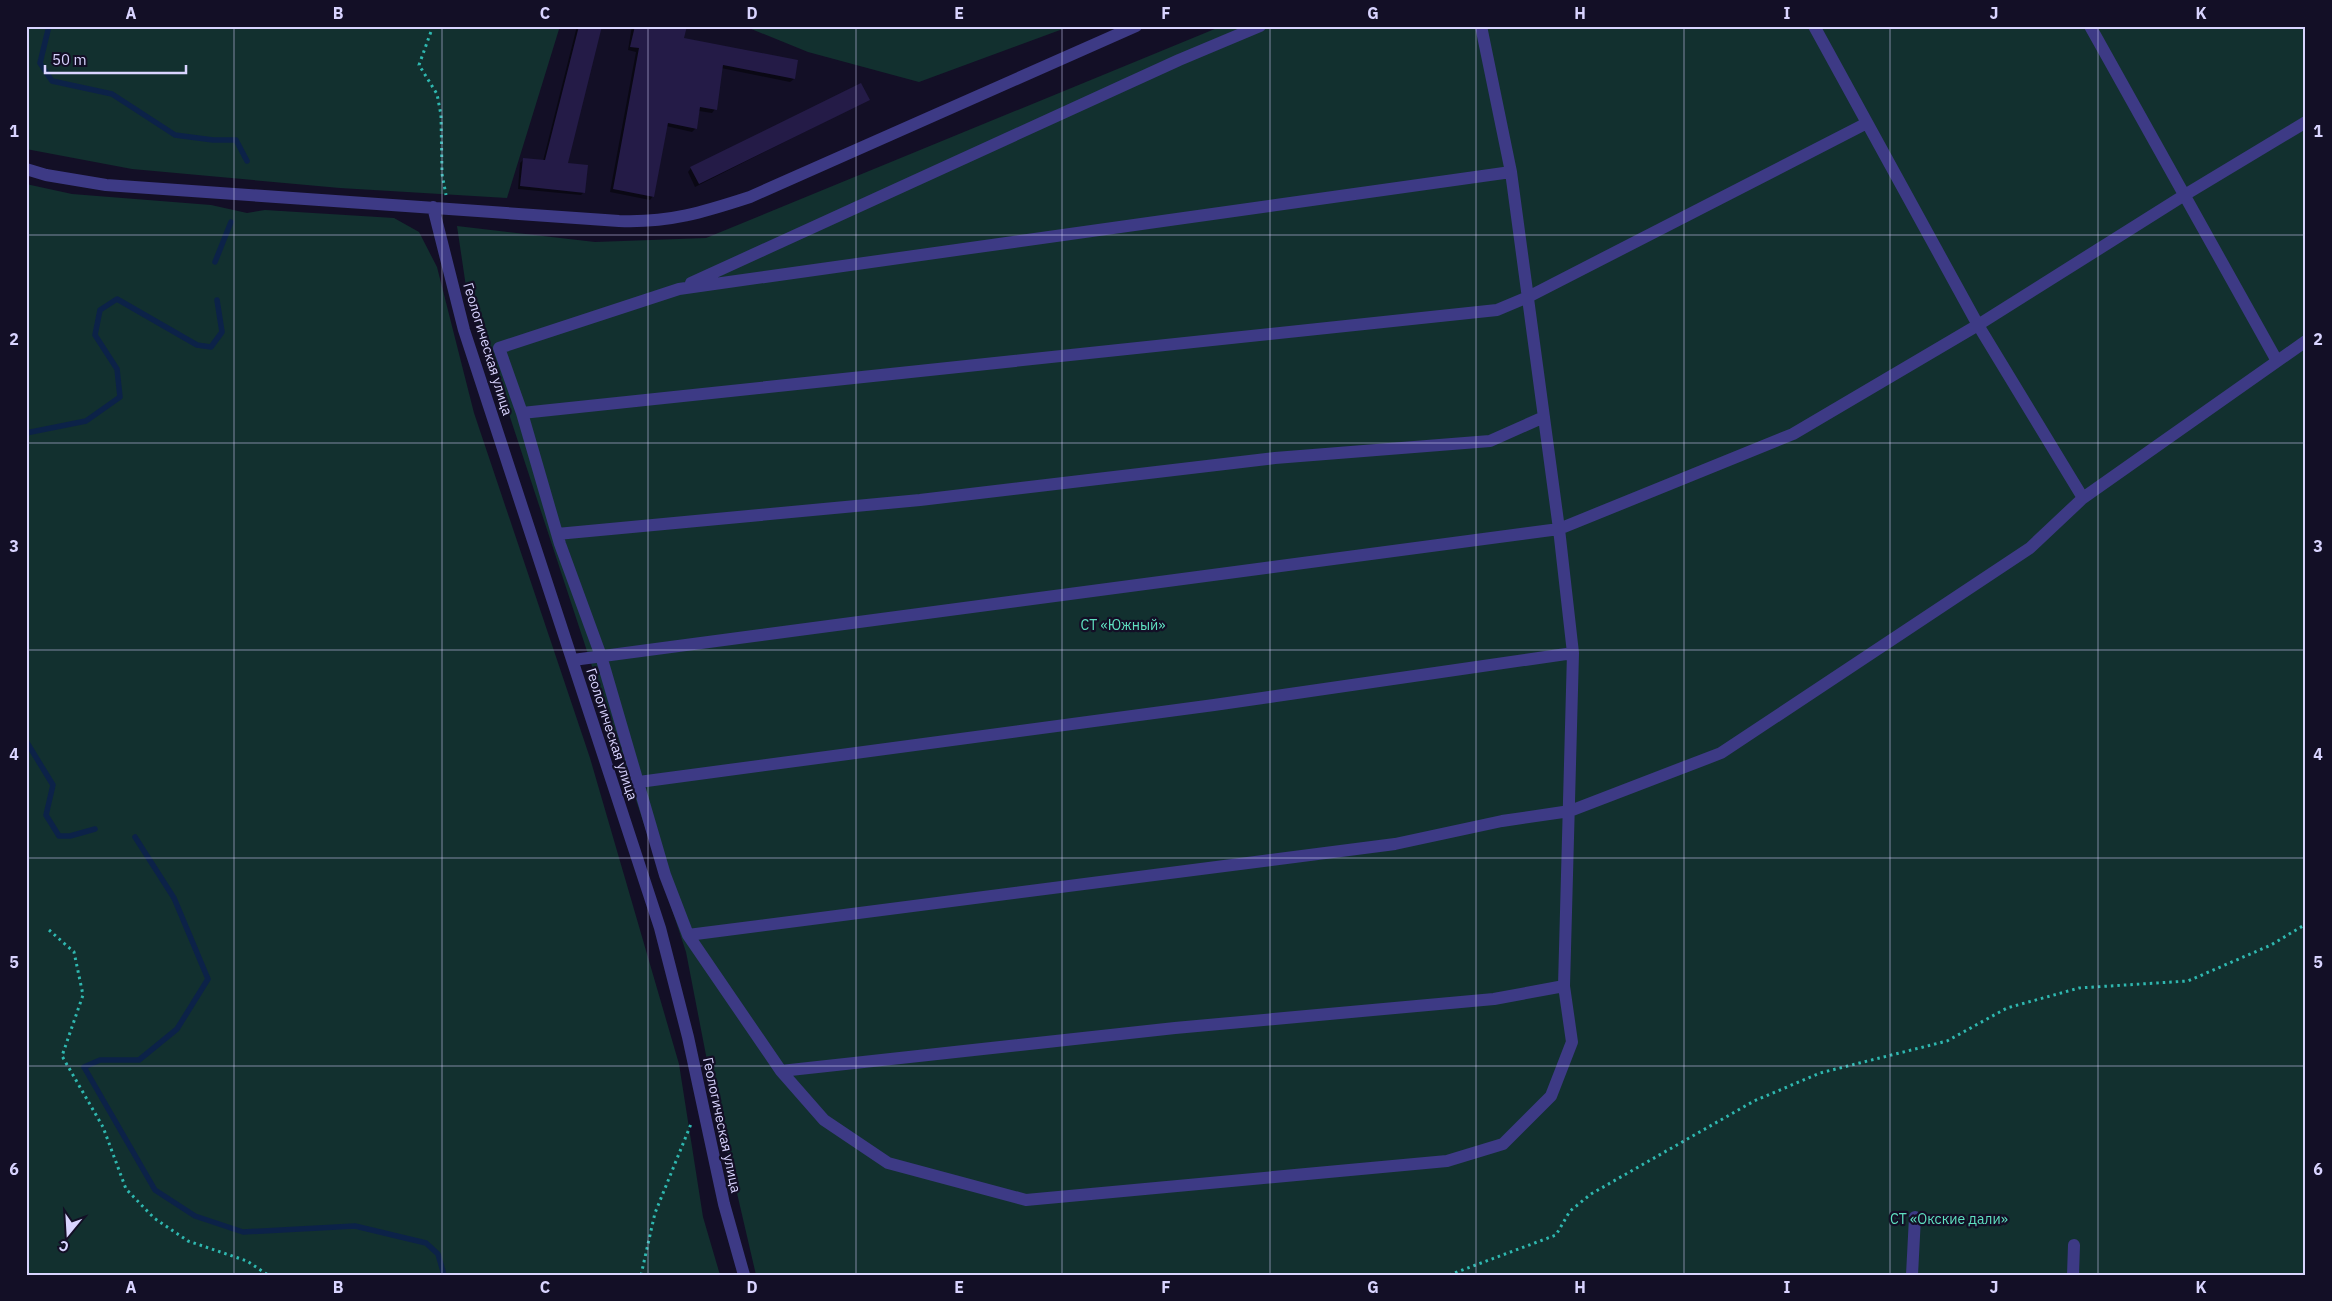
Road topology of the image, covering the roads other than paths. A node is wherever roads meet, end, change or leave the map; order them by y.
1 (1136, 26) edge
2 (1260, 26) edge
3 (1481, 26) edge
4 (1814, 26) edge
5 (2090, 26) edge
6 (2306, 122) edge
7 (1867, 123) junction
8 (26, 169) edge
9 (1511, 172) junction
10 (2183, 196) junction
11 (433, 207) junction
12 (679, 289) junction
13 (1528, 297) junction
14 (1978, 325) junction
15 (2306, 341) edge
16 (2277, 362) junction
17 (522, 413) junction
18 (1544, 417) junction
19 (2083, 498) junction
20 (1559, 529) junction
21 (557, 534) junction
22 (1573, 653) junction
23 (600, 656) junction
24 (573, 660) junction
25 (639, 782) junction
26 (1570, 811) junction
27 (688, 935) junction
28 (1564, 986) junction
29 (781, 1071) junction
30 (1915, 1217) dead end
31 (2074, 1244) dead end
32 (744, 1275) edge
33 (1912, 1275) edge
34 (2073, 1275) edge

1 - 11 street
2 - 12 street
3 - 9 street
4 - 7 street
5 - 10 street
6 - 10 street
7 - 13 street
7 - 14 street
8 - 11 street
9 - 12 street
9 - 13 street
10 - 14 street
10 - 16 street
11 - 24 street, Геологическая улица
12 - 17 street
13 - 17 street
13 - 18 street
14 - 19 street
14 - 20 street
15 - 16 street
16 - 19 street
17 - 21 street
18 - 20 street
18 - 21 street
19 - 26 street
20 - 22 street
20 - 23 street
21 - 23 street
22 - 25 street
22 - 26 street
23 - 24 street
23 - 25 street
24 - 32 street, Геологическая улица
25 - 27 street
26 - 27 street
26 - 28 street
27 - 29 street
28 - 29 street
28 - 29 street
30 - 33 street
31 - 34 street

